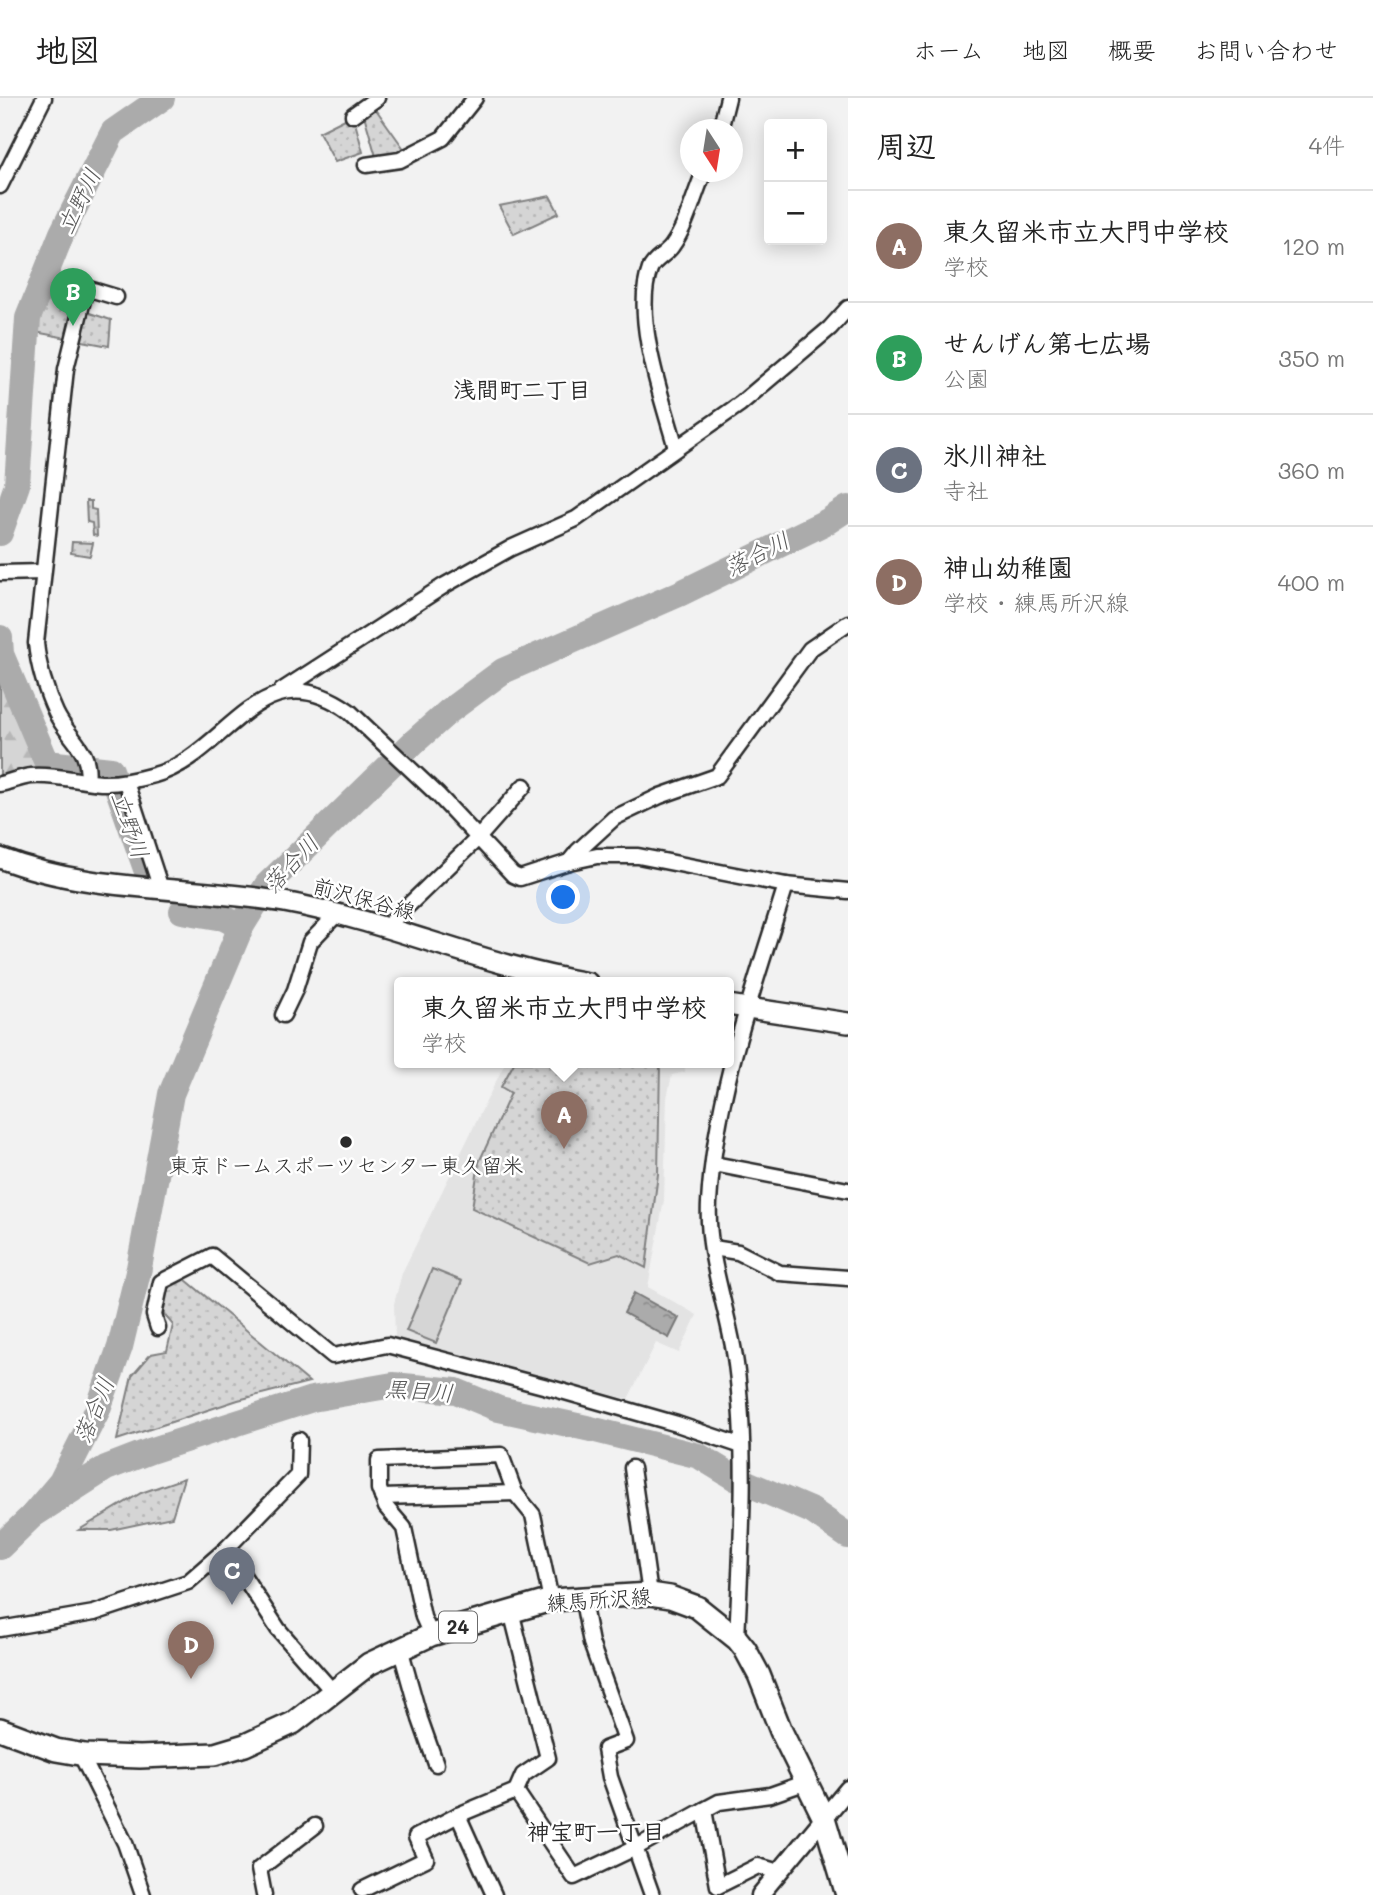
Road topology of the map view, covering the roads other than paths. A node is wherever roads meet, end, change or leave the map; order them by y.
1 (44, 98) edge
2 (377, 98) edge
3 (475, 98) edge
4 (728, 98) edge
5 (353, 115) dead end
6 (723, 119) edge
7 (366, 165) dead end
8 (700, 182) edge
9 (0, 186) edge
10 (116, 297) dead end
11 (848, 308) edge
12 (676, 448) junction
13 (43, 572) junction
14 (3, 573) edge
15 (848, 622) edge
16 (277, 694) junction
17 (92, 779) junction
18 (124, 783) junction
19 (0, 784) edge
20 (524, 786) dead end
21 (478, 838) junction
22 (0, 858) edge
23 (569, 862) junction
24 (786, 885) junction
25 (161, 889) junction
26 (848, 891) edge
27 (338, 913) junction
28 (386, 927) junction
29 (559, 977) edge
30 (738, 1007) edge
31 (283, 1015) dead end
32 (848, 1023) edge
33 (734, 1037) edge
34 (730, 1068) edge
35 (714, 1164) junction
36 (848, 1190) edge
37 (713, 1248) junction
38 (848, 1278) edge
39 (158, 1328) dead end
40 (299, 1440) dead end
41 (742, 1446) junction
42 (632, 1468) dead end
43 (514, 1493) junction
44 (382, 1497) junction
45 (226, 1549) junction
46 (650, 1594) junction
47 (582, 1597) junction
48 (551, 1600) junction
49 (511, 1611) junction
50 (0, 1629) edge
51 (431, 1635) junction
52 (737, 1639) junction
53 (400, 1648) junction
54 (334, 1693) junction
55 (0, 1729) edge
56 (85, 1755) junction
57 (436, 1764) dead end
58 (807, 1782) junction
59 (848, 1790) edge
60 (516, 1791) junction
61 (704, 1810) junction
62 (458, 1815) junction
63 (824, 1818) junction
64 (315, 1826) dead end
65 (635, 1848) junction
66 (779, 1872) junction
67 (362, 1890) dead end
68 (143, 1895) edge
69 (264, 1895) edge
70 (494, 1895) edge
71 (652, 1895) edge
72 (760, 1895) edge
73 (847, 1895) edge

1 - 9 street
2 - 5 street
3 - 7 street
4 - 6 street
8 - 12 street
10 - 13 street
11 - 12 street
12 - 16 street
13 - 14 street
13 - 17 street
15 - 23 street
16 - 18 street
16 - 21 street
17 - 18 street
17 - 19 street
18 - 25 street
20 - 21 street
21 - 23 street
21 - 28 street
22 - 25 main road, 前沢保谷線
23 - 24 street
24 - 26 street
24 - 30 street
25 - 27 main road, 前沢保谷線
27 - 28 main road, 前沢保谷線
27 - 31 street
28 - 29 main road, 前沢保谷線
30 - 32 main road
30 - 33 street
34 - 35 street
35 - 36 street
35 - 37 street
37 - 38 street
37 - 41 street
39 - 41 street
40 - 45 street
41 - 52 street
42 - 46 street
43 - 44 street
43 - 44 street
43 - 48 street
44 - 51 street
45 - 50 street
45 - 54 street
46 - 47 main road, 練馬所沢線 / 24
46 - 52 main road, 練馬所沢線 / 24
47 - 48 main road, 練馬所沢線 / 24
47 - 65 street
48 - 49 main road, 練馬所沢線 / 24
49 - 51 main road, 練馬所沢線 / 24
49 - 60 street
51 - 53 main road, 練馬所沢線 / 24
52 - 58 main road, 練馬所沢線 / 24
53 - 54 main road, 練馬所沢線 / 24
53 - 57 street
54 - 56 main road, 練馬所沢線 / 24
55 - 56 main road, 練馬所沢線 / 24
56 - 68 street
58 - 61 street
58 - 63 main road, 練馬所沢線 / 24
59 - 63 street
60 - 62 street
60 - 65 street
61 - 65 street
61 - 66 street
62 - 67 street
62 - 70 street
63 - 66 street
63 - 73 main road, 練馬所沢線 / 24
64 - 69 street
65 - 71 street
66 - 72 street

